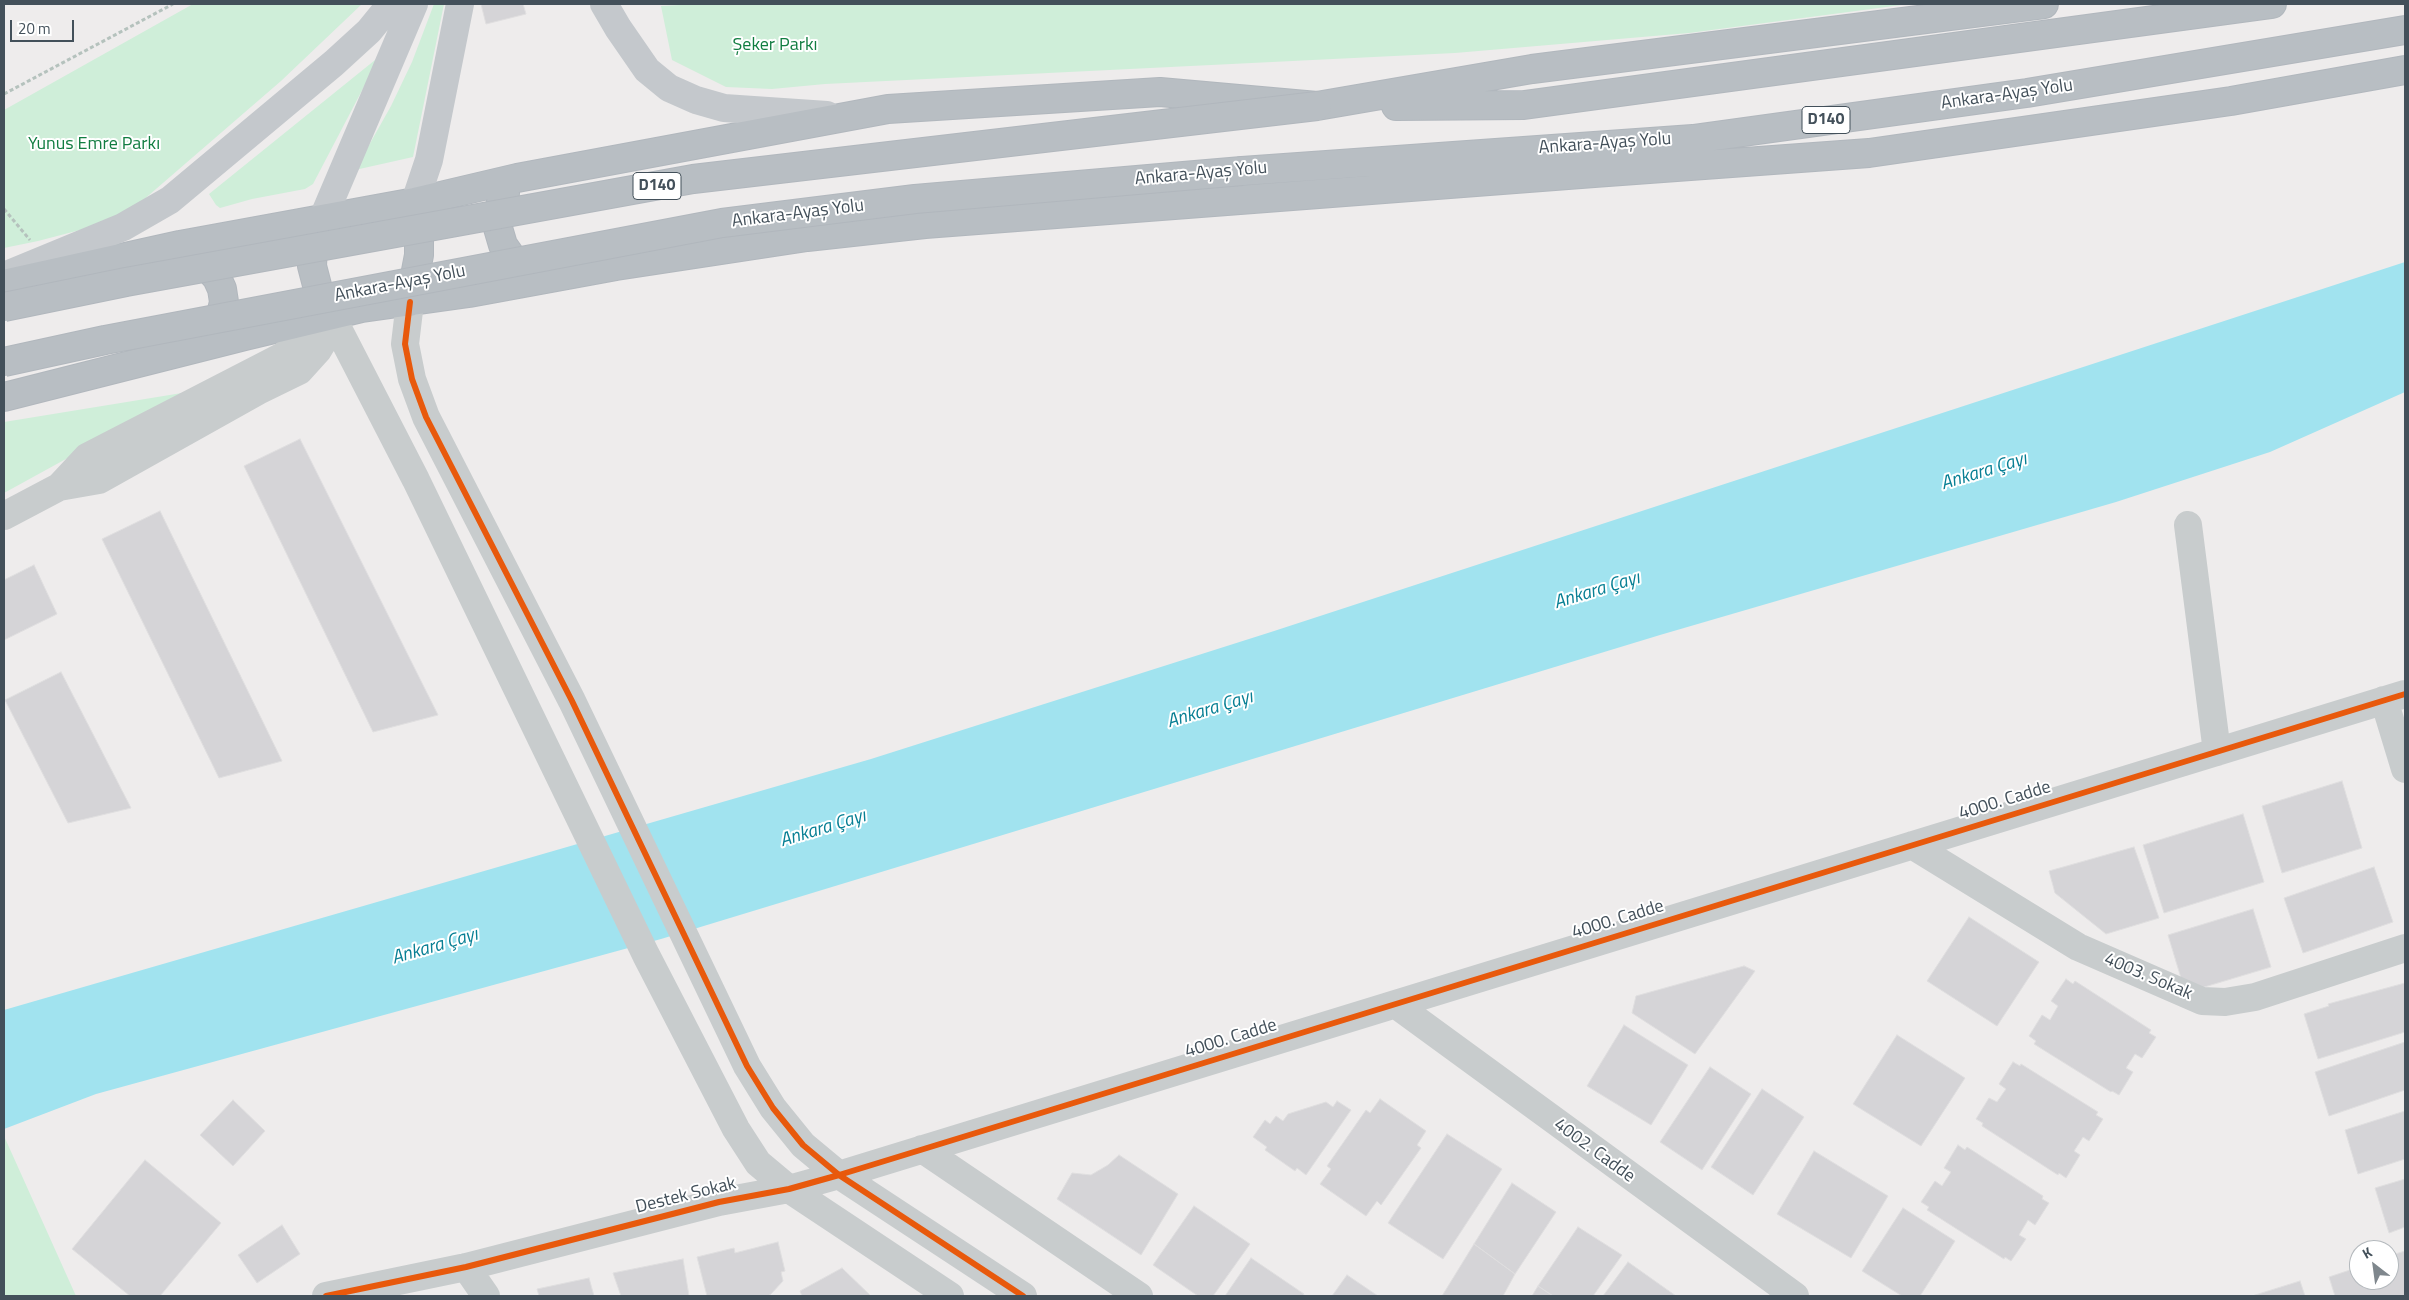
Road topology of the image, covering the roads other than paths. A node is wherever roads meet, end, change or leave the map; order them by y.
1 (391, 4) edge
2 (414, 4) edge
3 (460, 4) edge
4 (604, 4) edge
5 (2044, 4) edge
6 (2272, 4) edge
7 (2405, 30) edge
8 (2405, 70) edge
9 (1317, 106) junction
10 (841, 116) junction
11 (1351, 161) junction
12 (1594, 173) junction
13 (517, 178) junction
14 (415, 202) junction
15 (323, 218) junction
16 (151, 252) junction
17 (4, 276) edge
18 (544, 279) junction
19 (4, 284) edge
20 (410, 302) junction
21 (4, 308) edge
22 (331, 315) junction
23 (180, 353) junction
24 (4, 362) edge
25 (4, 397) edge
26 (4, 516) edge
27 (2188, 525) dead end
28 (2395, 697) edge
29 (2217, 752) junction
30 (2405, 769) edge
31 (1912, 845) junction
32 (2405, 948) edge
33 (1395, 1004) junction
34 (922, 1149) junction
35 (839, 1175) junction
36 (788, 1189) junction
37 (466, 1267) junction
38 (933, 1292) edge
39 (326, 1296) edge
40 (486, 1296) edge
41 (1022, 1296) edge
42 (1139, 1296) edge
43 (1795, 1296) edge

1 - 17 main road
2 - 15 main road
3 - 14 main road
4 - 10 main road
5 - 9 highway
6 - 9 highway, D140
7 - 11 highway, Ankara-Ayaş Yolu / D140
8 - 12 highway
9 - 10 highway
9 - 21 highway, D140, bridge
10 - 13 highway
11 - 12 highway
11 - 24 highway, Ankara-Ayaş Yolu / D140, bridge
12 - 18 highway
13 - 14 highway
13 - 18 highway
14 - 15 highway
14 - 20 highway
15 - 16 highway
15 - 22 highway
16 - 19 highway
16 - 23 highway
18 - 20 highway
20 - 22 highway
20 - 35 street
22 - 23 highway
22 - 26 street
22 - 36 street
23 - 25 highway
27 - 29 street
28 - 29 street, 4000. Cadde
28 - 30 street
29 - 31 street, 4000. Cadde
31 - 32 street, 4003. Sokak
31 - 33 street, 4000. Cadde
33 - 34 street, 4000. Cadde
33 - 43 street, 4002. Cadde
34 - 35 street, 4000. Cadde
34 - 42 street
35 - 36 street, Destek Sokak
35 - 41 street
36 - 37 street, Destek Sokak
36 - 38 street
37 - 39 street, Destek Sokak
37 - 40 street

